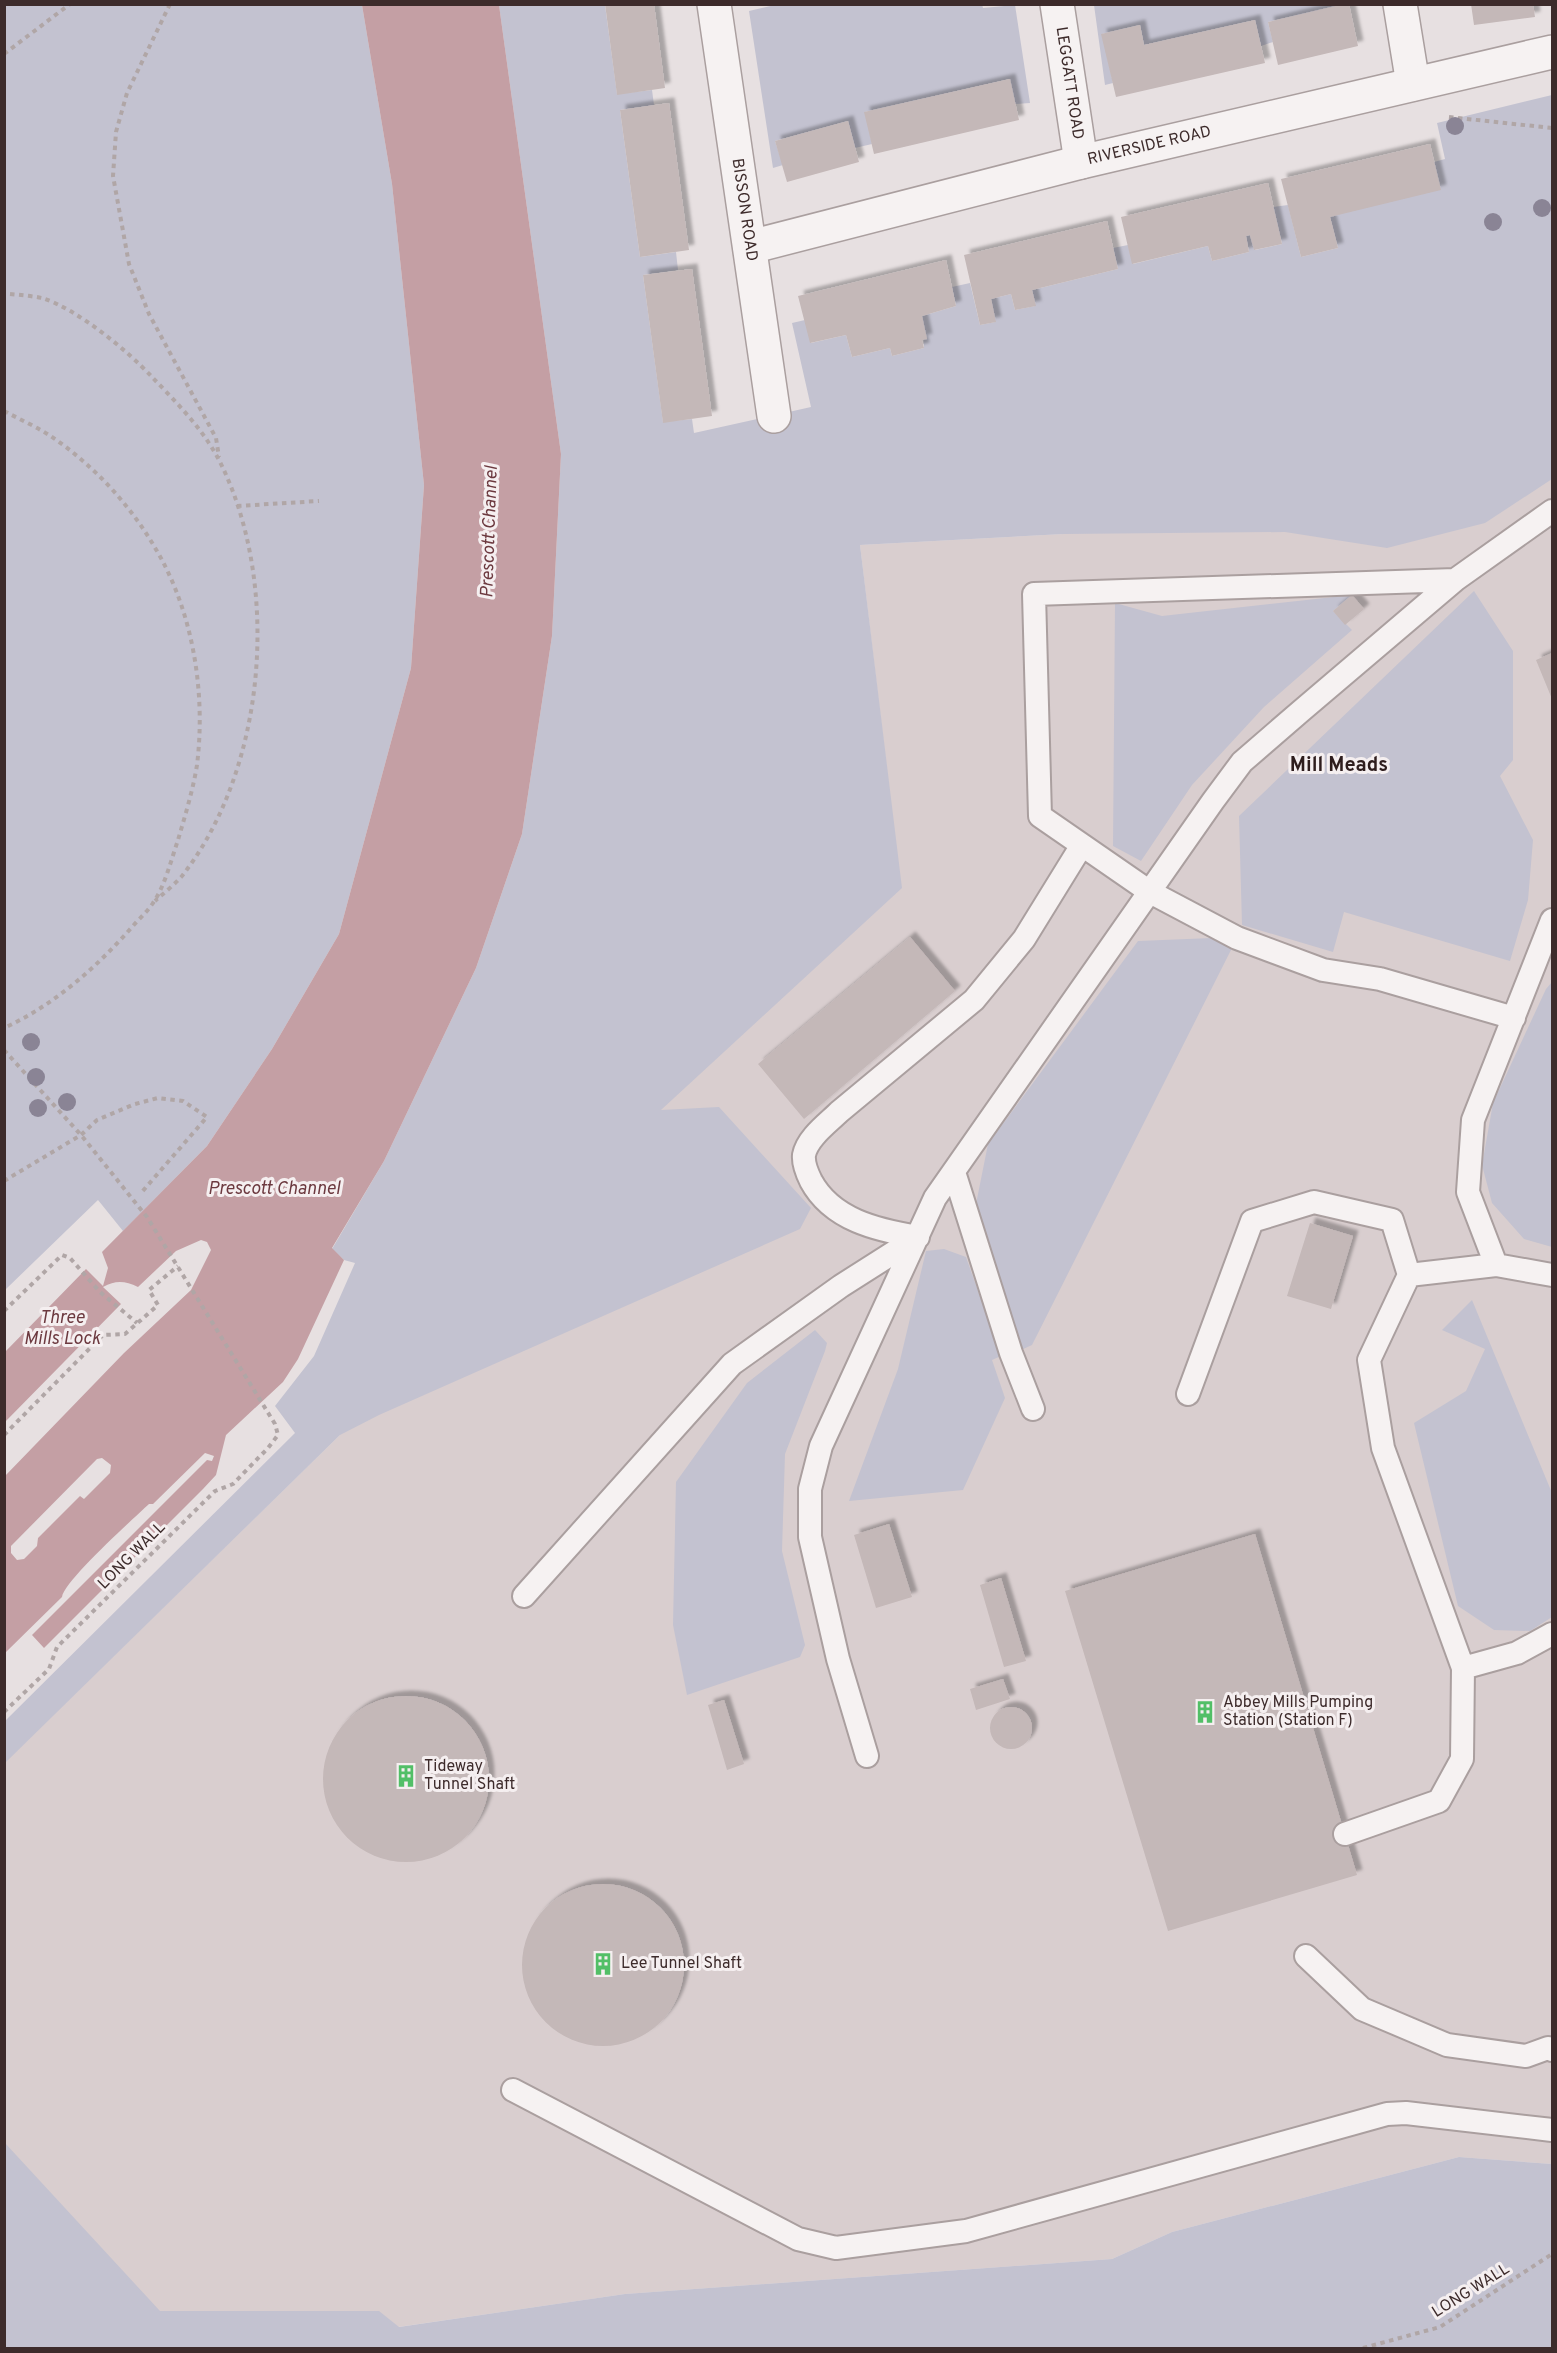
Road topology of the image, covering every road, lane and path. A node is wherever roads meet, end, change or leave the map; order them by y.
1 (70, 4) edge
2 (170, 4) edge
3 (714, 4) edge
4 (1057, 4) edge
5 (1400, 4) edge
6 (1552, 52) edge
7 (4, 54) edge
8 (1413, 84) junction
9 (1552, 128) edge
10 (1081, 162) junction
11 (750, 247) junction
12 (10, 294) dead end
13 (4, 411) edge
14 (774, 416) dead end
15 (220, 461) junction
16 (319, 501) dead end
17 (237, 506) junction
18 (1552, 511) edge
19 (1455, 580) junction
20 (1082, 845) junction
21 (1150, 892) junction
22 (154, 902) junction
23 (1552, 920) edge
24 (1514, 1018) junction
25 (4, 1028) edge
26 (4, 1050) edge
27 (81, 1135) junction
28 (954, 1172) junction
29 (4, 1181) edge
30 (141, 1193) dead end
31 (918, 1237) junction
32 (1496, 1265) junction
33 (178, 1266) junction
34 (1409, 1275) junction
35 (1552, 1275) edge
36 (4, 1311) edge
37 (137, 1323) junction
38 (1188, 1394) dead end
39 (1033, 1409) dead end
40 (4, 1435) edge
41 (524, 1596) dead end
42 (1552, 1634) edge
43 (1463, 1668) junction
44 (4, 1712) edge
45 (867, 1756) dead end
46 (1345, 1834) dead end
47 (1306, 1956) dead end
48 (1552, 2050) edge
49 (513, 2090) dead end
50 (1552, 2130) edge
51 (1552, 2254) edge
52 (1363, 2349) edge

1 - 7 path
2 - 15 path
3 - 11 street, BISSON ROAD
4 - 10 street, LEGGATT ROAD
5 - 8 street
6 - 8 street, RIVERSIDE ROAD
8 - 9 path
8 - 10 street, RIVERSIDE ROAD
10 - 11 street, RIVERSIDE ROAD
11 - 14 street, BISSON ROAD
12 - 15 path
13 - 22 path
15 - 17 path
16 - 17 path
17 - 22 path
18 - 19 lane
19 - 20 lane
19 - 21 lane
20 - 21 lane
20 - 31 lane
21 - 24 lane
21 - 28 lane
22 - 25 path
23 - 24 lane
24 - 32 lane
26 - 27 path
27 - 29 path
27 - 30 path
27 - 33 path
28 - 31 lane
28 - 39 lane
31 - 41 lane
31 - 45 lane
32 - 34 lane
32 - 35 lane
33 - 37 path
33 - 44 path, LONG WALL
34 - 38 lane
34 - 43 lane
36 - 37 path
37 - 40 path
42 - 43 lane
43 - 46 lane
47 - 48 lane
49 - 50 lane
51 - 52 path, LONG WALL

